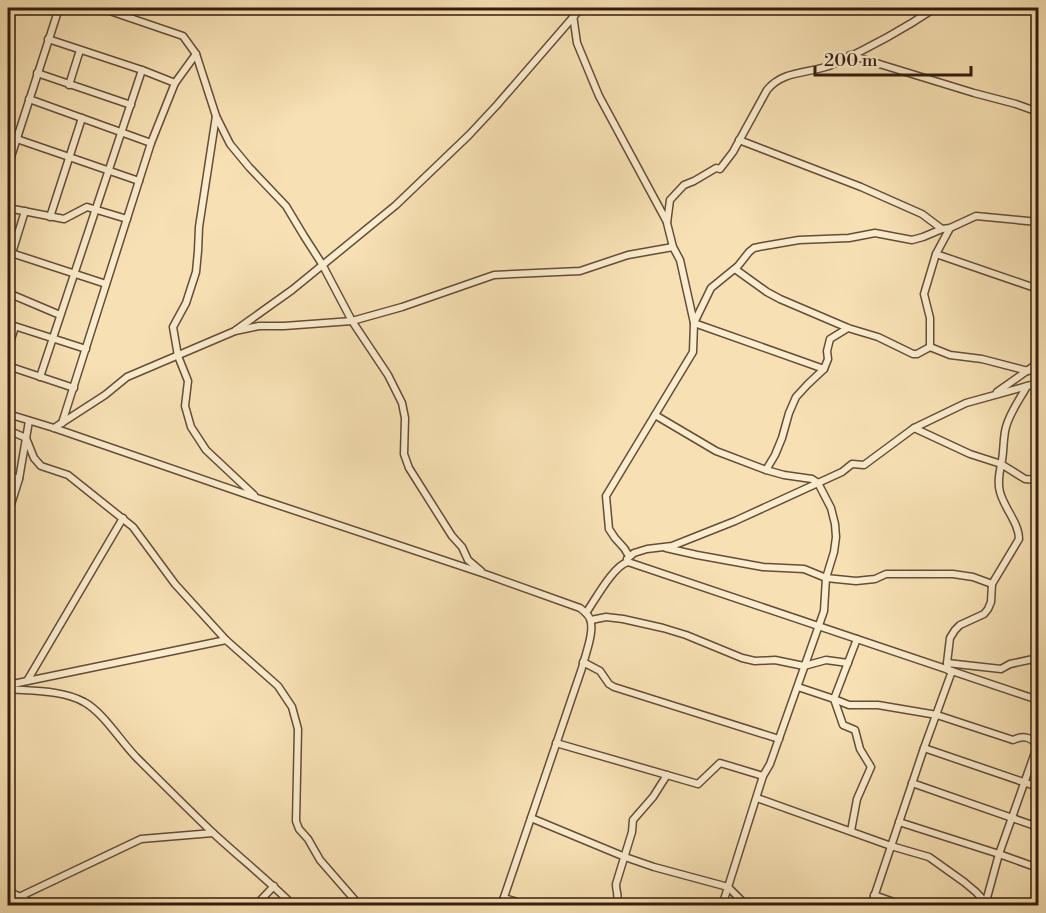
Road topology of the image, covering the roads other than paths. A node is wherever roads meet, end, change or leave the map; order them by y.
1 (58, 8) edge
2 (101, 8) edge
3 (572, 8) edge
4 (581, 8) edge
5 (935, 8) edge
6 (573, 17) junction
7 (48, 39) junction
8 (80, 50) junction
9 (196, 54) junction
10 (850, 55) junction
11 (142, 70) junction
12 (37, 73) junction
13 (175, 83) junction
14 (69, 85) junction
15 (29, 99) junction
16 (131, 105) junction
17 (1038, 112) edge
18 (216, 116) junction
19 (82, 118) junction
20 (122, 133) junction
21 (8, 136) edge
22 (16, 139) junction
23 (740, 140) junction
24 (151, 143) junction
25 (68, 158) junction
26 (8, 166) edge
27 (109, 170) junction
28 (139, 181) junction
29 (8, 208) edge
30 (96, 210) junction
31 (25, 211) junction
32 (50, 217) junction
33 (127, 219) junction
34 (667, 222) junction
35 (1038, 222) edge
36 (950, 228) junction
37 (942, 229) junction
38 (674, 247) junction
39 (10, 252) edge
40 (936, 254) junction
41 (322, 264) junction
42 (8, 266) edge
43 (735, 269) junction
44 (74, 273) junction
45 (106, 284) junction
46 (1038, 289) edge
47 (8, 293) edge
48 (60, 315) junction
49 (352, 321) junction
50 (694, 323) junction
51 (11, 325) edge
52 (848, 328) junction
53 (235, 331) junction
54 (53, 340) junction
55 (930, 347) junction
56 (8, 348) edge
57 (86, 349) junction
58 (178, 356) junction
59 (1038, 363) edge
60 (8, 366) edge
61 (824, 369) junction
62 (1028, 371) junction
63 (40, 377) junction
64 (1038, 383) edge
65 (1027, 386) junction
66 (74, 387) junction
67 (990, 396) junction
68 (8, 414) edge
69 (655, 416) junction
70 (28, 421) junction
71 (62, 423) junction
72 (54, 428) junction
73 (914, 428) junction
74 (8, 430) edge
75 (26, 438) junction
76 (1001, 464) junction
77 (766, 470) junction
78 (8, 475) edge
79 (19, 479) junction
80 (1038, 480) edge
81 (818, 483) junction
82 (257, 498) junction
83 (8, 514) edge
84 (123, 518) junction
85 (663, 547) junction
86 (627, 559) junction
87 (485, 574) junction
88 (826, 578) junction
89 (992, 584) junction
90 (586, 613) junction
91 (591, 620) junction
92 (820, 626) junction
93 (857, 639) junction
94 (226, 640) junction
95 (1038, 658) edge
96 (583, 662) junction
97 (848, 663) junction
98 (804, 666) junction
99 (949, 668) junction
100 (27, 681) junction
101 (8, 687) edge
102 (798, 687) junction
103 (834, 699) junction
104 (1038, 700) edge
105 (937, 715) junction
106 (779, 739) junction
107 (556, 743) junction
108 (1038, 744) edge
109 (924, 748) junction
110 (667, 775) junction
111 (763, 776) junction
112 (1024, 782) junction
113 (912, 783) junction
114 (1038, 787) edge
115 (757, 798) junction
116 (531, 818) junction
117 (1011, 818) junction
118 (899, 822) junction
119 (1038, 827) edge
120 (851, 831) junction
121 (213, 833) junction
122 (891, 846) junction
123 (999, 854) junction
124 (625, 857) junction
125 (1038, 868) edge
126 (274, 886) junction
127 (728, 887) junction
128 (8, 889) edge
129 (874, 896) junction
130 (19, 897) junction
131 (502, 902) edge
132 (987, 904) edge
133 (38, 906) edge
134 (255, 906) edge
135 (294, 906) edge
136 (360, 906) edge
137 (530, 906) edge
138 (616, 906) edge
139 (723, 906) edge
140 (747, 906) edge
141 (871, 906) edge
142 (905, 906) edge

1 - 7 street
2 - 9 street
3 - 6 street
4 - 6 street
5 - 10 street
6 - 34 street
6 - 41 street
7 - 8 street
7 - 12 street
8 - 11 street
8 - 14 street
9 - 13 street
9 - 18 street
10 - 17 street
10 - 23 street
11 - 13 street
11 - 16 street
12 - 14 street
12 - 15 street
13 - 24 street
14 - 16 street
15 - 19 street
15 - 22 street
16 - 20 street
18 - 41 street
18 - 58 street
19 - 20 street
19 - 25 street
20 - 24 street
20 - 27 street
21 - 22 street
22 - 25 street
22 - 26 street
23 - 34 street
23 - 37 street
24 - 28 street
25 - 27 street
25 - 32 street
27 - 28 street
27 - 30 street
28 - 33 street
29 - 31 street
30 - 32 street
30 - 33 street
30 - 44 street
31 - 32 street
31 - 39 street
33 - 45 street
34 - 38 street
35 - 36 street
36 - 37 street
36 - 40 street
37 - 43 street
38 - 49 street
38 - 50 street
39 - 42 street
39 - 44 street
40 - 46 street
40 - 55 street
41 - 49 street
41 - 53 street
43 - 50 street
43 - 52 street
44 - 45 street
44 - 48 street
45 - 57 street
47 - 48 street
48 - 54 street
49 - 53 street
49 - 87 street
50 - 61 street
50 - 69 street
51 - 54 street
51 - 56 street
52 - 55 street
52 - 61 street
53 - 58 street
54 - 57 street
54 - 63 street
55 - 62 street
57 - 66 street
58 - 71 street
58 - 82 street
59 - 62 street
60 - 63 street
61 - 77 street
62 - 67 street
63 - 66 street
64 - 65 street
65 - 67 street
65 - 76 street
66 - 71 street
67 - 73 street
68 - 70 street
69 - 77 street
69 - 86 street
70 - 72 street
70 - 75 street
71 - 72 street
72 - 82 street
73 - 76 street
73 - 81 street
74 - 75 street
75 - 79 street
75 - 84 street
76 - 80 street
76 - 89 street
77 - 81 street
78 - 79 street
79 - 83 street
81 - 85 street
81 - 88 street
82 - 87 street
84 - 94 street
84 - 100 street
85 - 86 street
85 - 88 street
86 - 90 street
86 - 92 street
87 - 90 street
88 - 89 street
88 - 92 street
89 - 99 street
90 - 91 street
91 - 96 street
91 - 98 street
92 - 93 street
92 - 98 street
93 - 97 street
93 - 99 street
94 - 100 street
94 - 136 street
95 - 99 street
96 - 106 street
96 - 107 street
97 - 98 street
97 - 103 street
98 - 102 street
99 - 104 street
99 - 105 street
100 - 101 street
101 - 121 street
102 - 103 street
102 - 106 street
103 - 105 street
103 - 120 street
105 - 108 street
105 - 109 street
106 - 111 street
107 - 110 street
107 - 116 street
108 - 112 street
109 - 112 street
109 - 113 street
110 - 111 street
110 - 124 street
111 - 115 street
112 - 114 street
112 - 117 street
113 - 117 street
113 - 118 street
115 - 120 street
115 - 127 street
116 - 124 street
116 - 131 street
117 - 119 street
117 - 123 street
118 - 122 street
118 - 123 street
120 - 122 street
121 - 126 street
121 - 130 street
122 - 129 street
122 - 132 street
123 - 125 street
123 - 132 street
124 - 127 street
124 - 138 street
126 - 134 street
126 - 135 street
127 - 139 street
127 - 140 street
128 - 130 street
129 - 141 street
129 - 142 street
130 - 133 street
131 - 137 street

